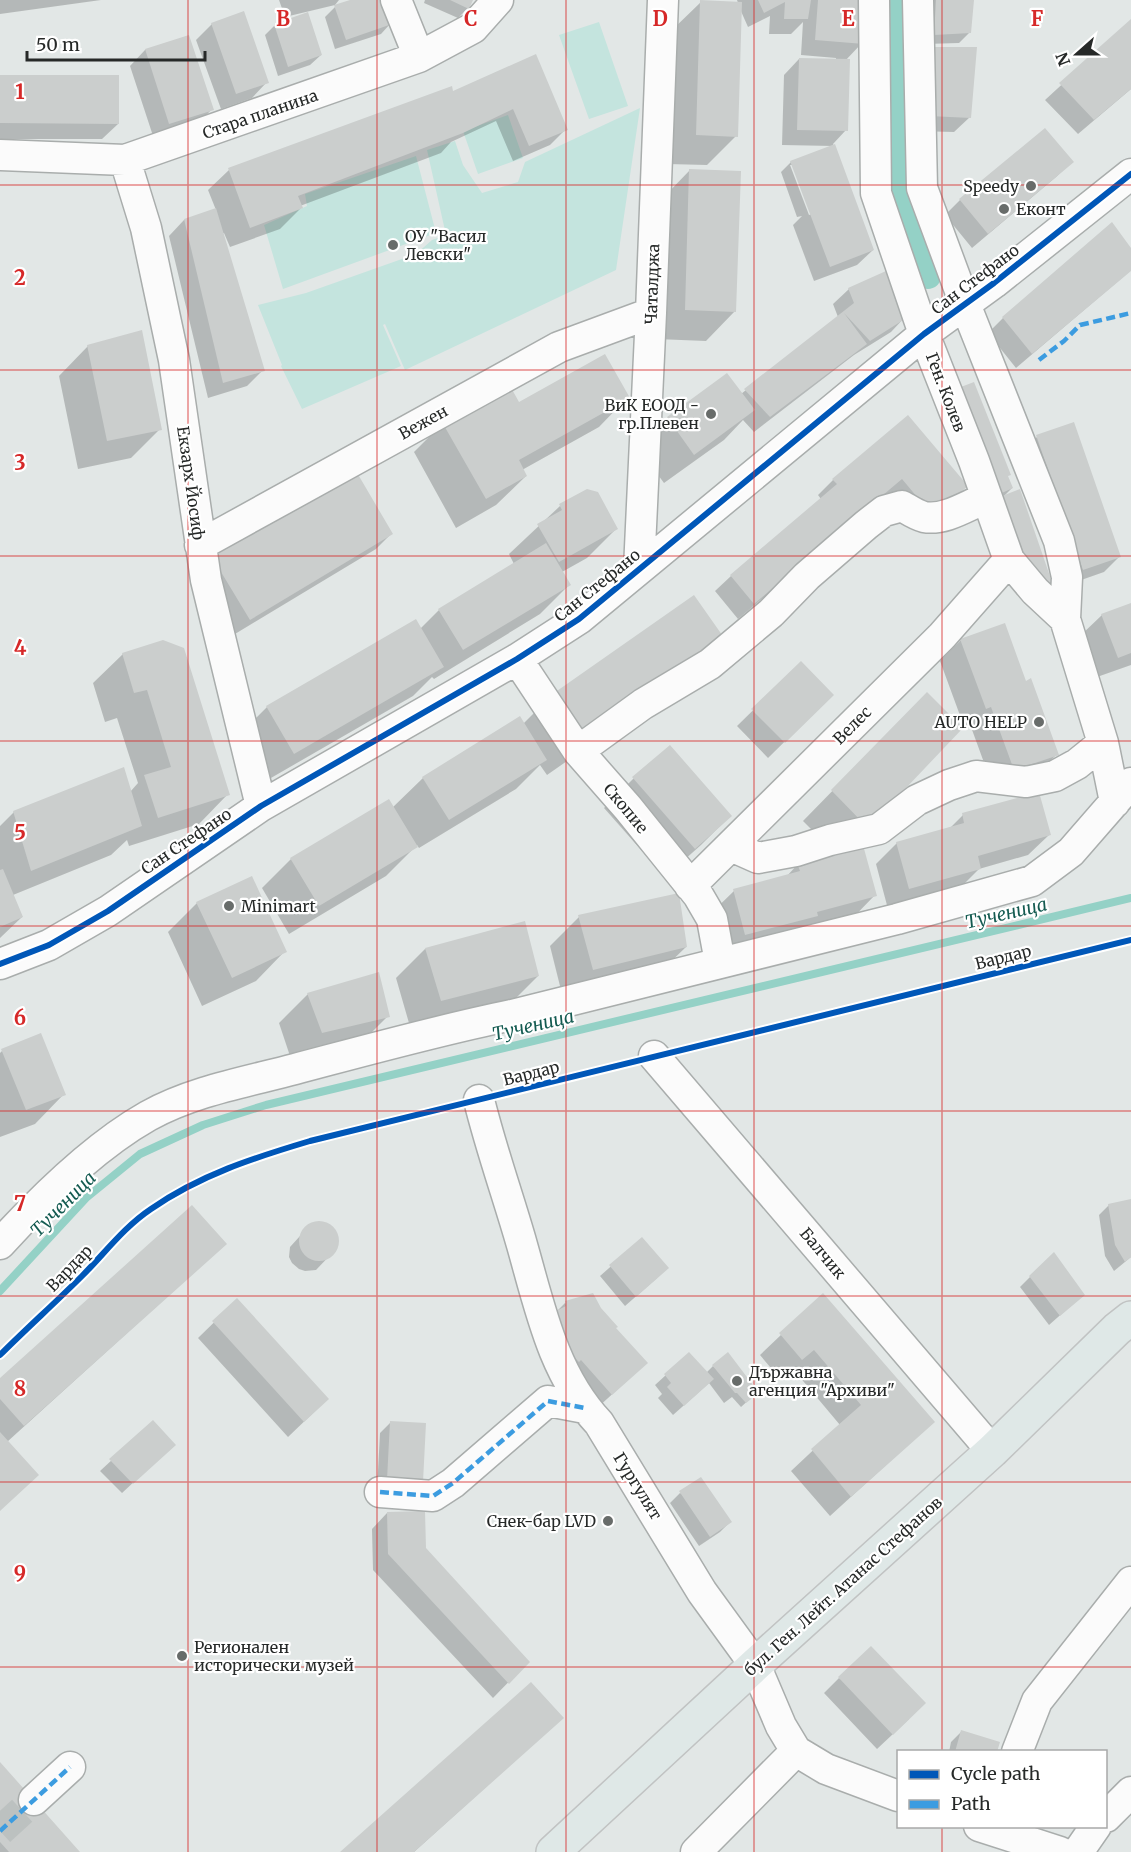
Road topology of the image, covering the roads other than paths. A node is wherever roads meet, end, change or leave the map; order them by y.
1 (498, 0) edge
2 (663, 0) edge
3 (874, 0) edge
4 (918, 0) edge
5 (401, 4) edge
6 (419, 57) junction
7 (0, 155) edge
8 (125, 160) junction
9 (1131, 174) edge
10 (965, 304) junction
11 (651, 313) junction
12 (924, 334) junction
13 (986, 498) junction
14 (200, 545) junction
15 (1009, 560) junction
16 (639, 569) junction
17 (1065, 619) junction
18 (517, 659) junction
19 (1103, 743) junction
20 (578, 751) junction
21 (1123, 793) edge
22 (261, 806) junction
23 (731, 846) junction
24 (690, 886) junction
25 (720, 962) junction
26 (0, 964) edge
27 (654, 1056) dead end
28 (479, 1100) dead end
29 (0, 1244) edge
30 (1131, 1318) edge
31 (585, 1408) junction
32 (992, 1451) junction
33 (380, 1492) dead end
34 (1131, 1582) edge
35 (754, 1665) junction
36 (1018, 1750) edge
37 (796, 1751) junction
38 (70, 1767) dead end
39 (1131, 1792) edge
40 (897, 1796) edge
41 (34, 1800) tunnel mouth
42 (1107, 1816) edge
43 (1095, 1828) edge
44 (981, 1833) edge
45 (553, 1852) edge
46 (696, 1852) edge
47 (1060, 1852) edge
48 (1078, 1852) edge

1 - 6 street, Стара планина
2 - 11 street, Чаталджа
3 - 12 street, Ген. Колев
4 - 10 street, Ген. Колев
5 - 6 street
6 - 8 street, Стара планина
7 - 8 street, Стара планина
8 - 14 street, Екзарх Йосиф
9 - 10 street, Сан Стефано
10 - 12 street, Сан Стефано
10 - 17 street, Ген. Колев
11 - 14 street, Вежен
11 - 16 street, Чаталджа
12 - 13 street, Ген. Колев
12 - 16 street, Сан Стефано
13 - 15 street, Ген. Колев
13 - 20 street
14 - 22 street, Екзарх Йосиф
15 - 17 street, Ген. Колев
15 - 23 street, Велес
16 - 18 street, Сан Стефано
17 - 19 street, Ген. Колев
18 - 20 street, Скопие
18 - 22 street, Сан Стефано
19 - 21 street, Ген. Колев
19 - 23 street
20 - 24 street, Скопие
21 - 25 street
22 - 26 street, Сан Стефано
23 - 24 street, Велес
24 - 25 street, Скопие
25 - 29 street
27 - 32 street, Балчик
28 - 31 street, Гургулят
30 - 32 main road, бул. Ген. Лейт. Атанас Стефанов
31 - 33 street
31 - 35 street, Гургулят
32 - 35 main road, бул. Ген. Лейт. Атанас Стефанов
34 - 36 street
35 - 37 street, Гургулят
35 - 45 main road, бул. Ген. Лейт. Атанас Стефанов
37 - 40 street, Гургулят
37 - 46 street
38 - 41 street
39 - 42 street
43 - 48 street
44 - 47 street

